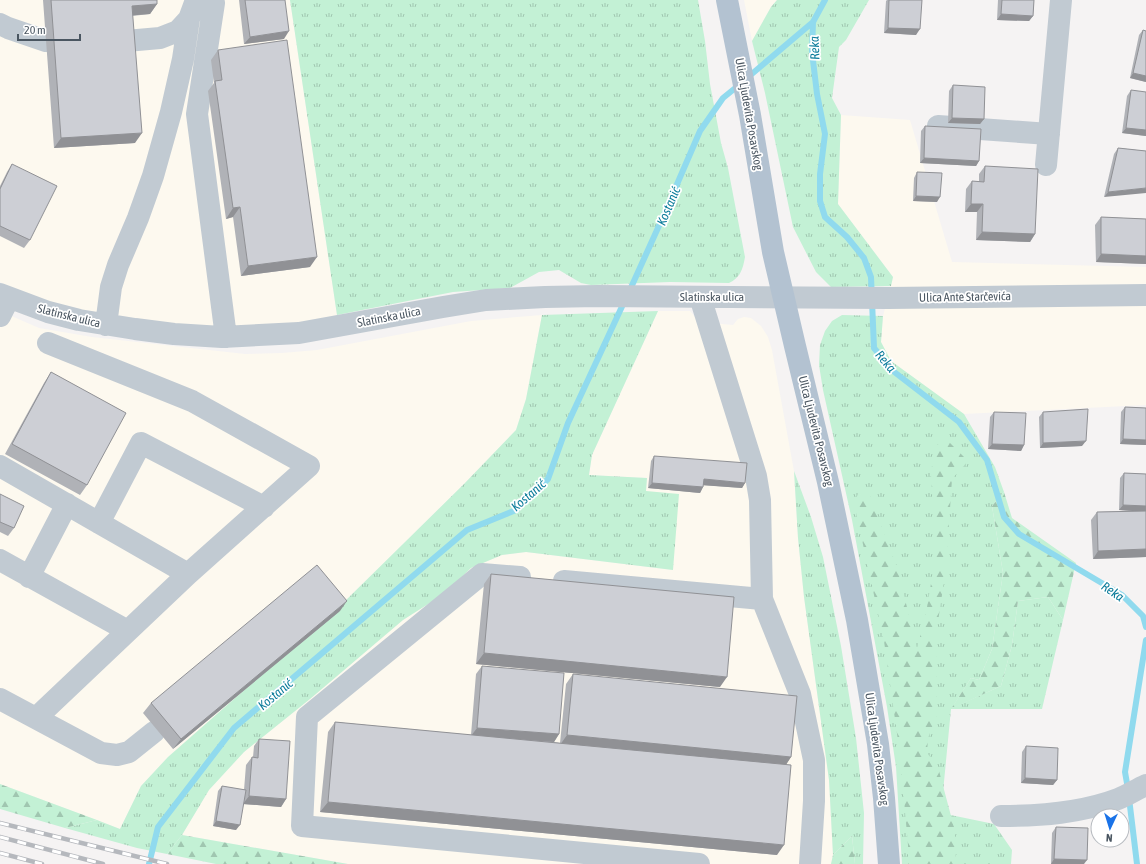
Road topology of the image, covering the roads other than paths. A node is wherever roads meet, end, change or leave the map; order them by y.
1 (727, 0) edge
2 (1061, 0) edge
3 (200, 7) edge
4 (0, 24) edge
5 (938, 126) edge
6 (1049, 134) junction
7 (1046, 165) dead end
8 (1146, 295) edge
9 (700, 297) junction
10 (784, 297) junction
11 (3, 303) edge
12 (106, 325) junction
13 (226, 337) junction
14 (48, 343) dead end
15 (0, 466) edge
16 (67, 504) junction
17 (264, 507) junction
18 (99, 523) junction
19 (0, 560) edge
20 (188, 574) junction
21 (29, 577) junction
22 (762, 599) junction
23 (128, 631) junction
24 (0, 699) edge
25 (36, 718) junction
26 (154, 732) dead end
27 (1133, 791) edge
28 (1001, 816) dead end
29 (699, 864) edge
30 (810, 864) edge
31 (889, 864) edge

1 - 10 main road, Ulica Ljudevita Posavskog
2 - 6 street
3 - 4 street
3 - 12 street
3 - 13 street
5 - 6 street
6 - 7 street
8 - 10 street, Ulica Ante Starčevića
9 - 10 street, Slatinska ulica
9 - 13 street, Slatinska ulica
9 - 22 street
10 - 31 main road, Ulica Ljudevita Posavskog
11 - 12 street, Slatinska ulica
12 - 13 street, Slatinska ulica
14 - 17 street
15 - 16 street
16 - 18 street
16 - 21 street
17 - 18 street
17 - 20 street
18 - 20 street
19 - 21 street
20 - 23 street
21 - 23 street
22 - 29 street
22 - 30 street
23 - 25 street
24 - 25 street
25 - 26 street
27 - 28 street

